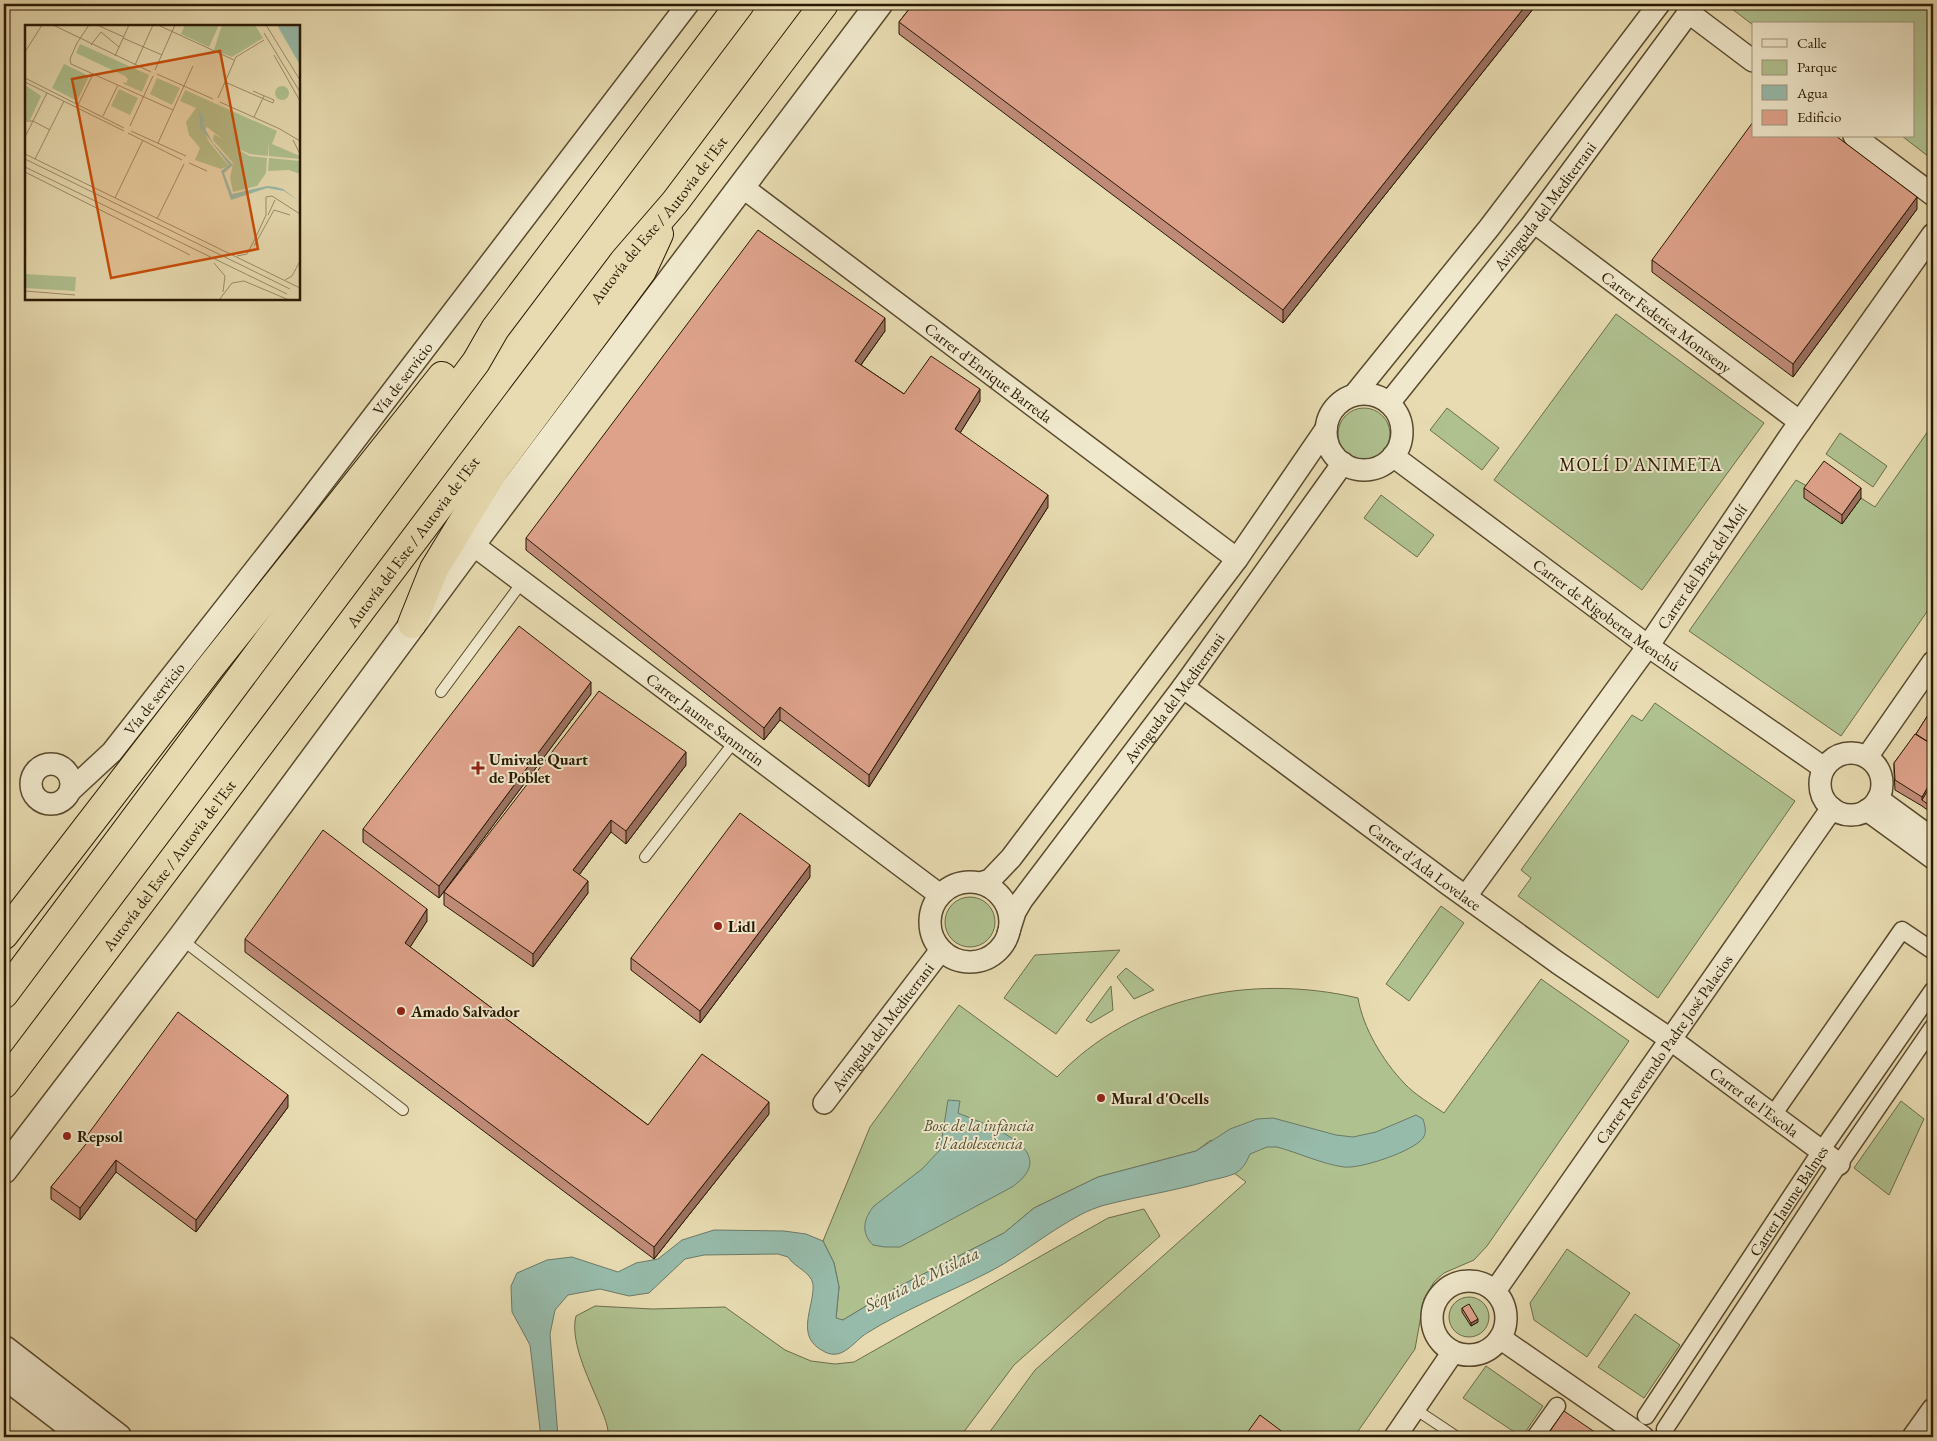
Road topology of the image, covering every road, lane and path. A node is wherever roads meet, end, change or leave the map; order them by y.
1 (688, 4) edge
2 (740, 4) edge
3 (824, 4) edge
4 (879, 4) edge
5 (1659, 4) edge
6 (1691, 8) edge
7 (1752, 60) edge
8 (1857, 138) edge
9 (741, 186) junction
10 (1933, 195) edge
11 (675, 202) junction
12 (1534, 222) junction
13 (1933, 234) edge
14 (495, 329) junction
15 (1354, 395) junction
16 (1389, 403) junction
17 (1800, 422) junction
18 (1326, 429) junction
19 (1393, 456) junction
20 (1344, 463) junction
21 (472, 544) junction
22 (1237, 559) junction
23 (523, 581) junction
24 (412, 624) junction
25 (1648, 646) junction
26 (1933, 662) edge
27 (1183, 687) junction
28 (441, 692) dead end
29 (734, 742) junction
30 (112, 752) junction
31 (1867, 757) junction
32 (1824, 768) junction
33 (66, 770) junction
34 (70, 790) junction
35 (1872, 805) junction
36 (1832, 808) junction
37 (1933, 839) edge
38 (645, 857) dead end
39 (1933, 858) edge
40 (980, 883) junction
41 (940, 895) junction
42 (1466, 896) junction
43 (1008, 934) junction
44 (4, 935) edge
45 (181, 938) junction
46 (941, 950) junction
47 (1933, 951) edge
48 (1933, 990) edge
49 (4, 994) edge
50 (1933, 1027) edge
51 (1670, 1040) junction
52 (4, 1084) edge
53 (824, 1104) dead end
54 (403, 1110) dead end
55 (1773, 1115) junction
56 (1821, 1151) junction
57 (1839, 1164) junction
58 (4, 1170) edge
59 (1495, 1291) junction
60 (1500, 1338) junction
61 (4, 1350) edge
62 (1453, 1352) junction
63 (4, 1375) edge
64 (40, 1403) junction
65 (1557, 1406) dead end
66 (1415, 1409) junction
67 (1933, 1409) edge
68 (1664, 1429) dead end
69 (1639, 1431) edge
70 (65, 1437) edge
71 (85, 1437) edge
72 (118, 1437) edge
73 (1395, 1437) edge
74 (1457, 1437) edge
75 (1535, 1437) edge
76 (1913, 1437) edge

1 - 30 street, Vía de servicio
2 - 14 highway
3 - 11 highway, Autovía del Este / Autovia de l'Est
4 - 9 street
5 - 15 street, Avinguda del Mediterrani
6 - 7 street
6 - 12 street, Avinguda del Mediterrani
8 - 10 street
9 - 21 street
9 - 22 street, Carrer d'Enrique Barreda
11 - 24 highway
11 - 52 highway, Autovía del Este / Autovia de l'Est
12 - 16 street, Avinguda del Mediterrani
12 - 17 street, Carrer Federica Montseny
13 - 17 street, Carrer del Braç del Molí
14 - 44 highway
14 - 49 highway
15 - 16 street
15 - 18 street
16 - 19 street
17 - 25 street, Carrer del Braç del Molí
18 - 20 street
18 - 22 street, Avinguda del Mediterrani
19 - 20 street
19 - 25 street, Carrer de Rigoberta Menchú
20 - 27 street, Avinguda del Mediterrani
21 - 23 street, Carrer Jaume Sanmrtin
21 - 24 street
22 - 40 street, Avinguda del Mediterrani
23 - 28 lane
23 - 29 street, Carrer Jaume Sanmrtin
24 - 45 street
25 - 32 street, Carrer de Rigoberta Menchú
25 - 42 street, Carrer del Braç del Molí
26 - 31 street
27 - 42 street, Carrer d'Ada Lovelace
27 - 43 street, Avinguda del Mediterrani
29 - 38 lane
29 - 41 street, Carrer Jaume Sanmrtin
30 - 33 street, Vía de servicio
30 - 34 street, Vía de servicio
31 - 32 street
31 - 35 street
32 - 36 street
33 - 34 street
33 - 34 street
35 - 36 street
35 - 37 street
35 - 39 street
36 - 51 street, Carrer Reverendo Padre José Palacios
40 - 41 street
40 - 43 street
41 - 46 street
42 - 51 street, Carrer d'Ada Lovelace
43 - 46 street
45 - 54 lane
45 - 58 street
46 - 53 street, Avinguda del Mediterrani
47 - 55 street
48 - 56 street, Carrer Jaume Balmes
50 - 57 street, Carrer Jaume Balmes
51 - 55 street, Carrer de l'Escola
51 - 59 street, Carrer Reverendo Padre José Palacios
55 - 56 street, Carrer de l'Escola
56 - 57 street, Carrer de l'Escola
56 - 69 street, Carrer Jaume Balmes
57 - 68 street, Carrer Jaume Balmes
59 - 60 street
59 - 62 street
60 - 62 street
60 - 69 street
61 - 72 street
62 - 66 street
63 - 64 street
64 - 70 street
64 - 71 street
65 - 75 street
66 - 73 street
66 - 74 lane
67 - 76 street

